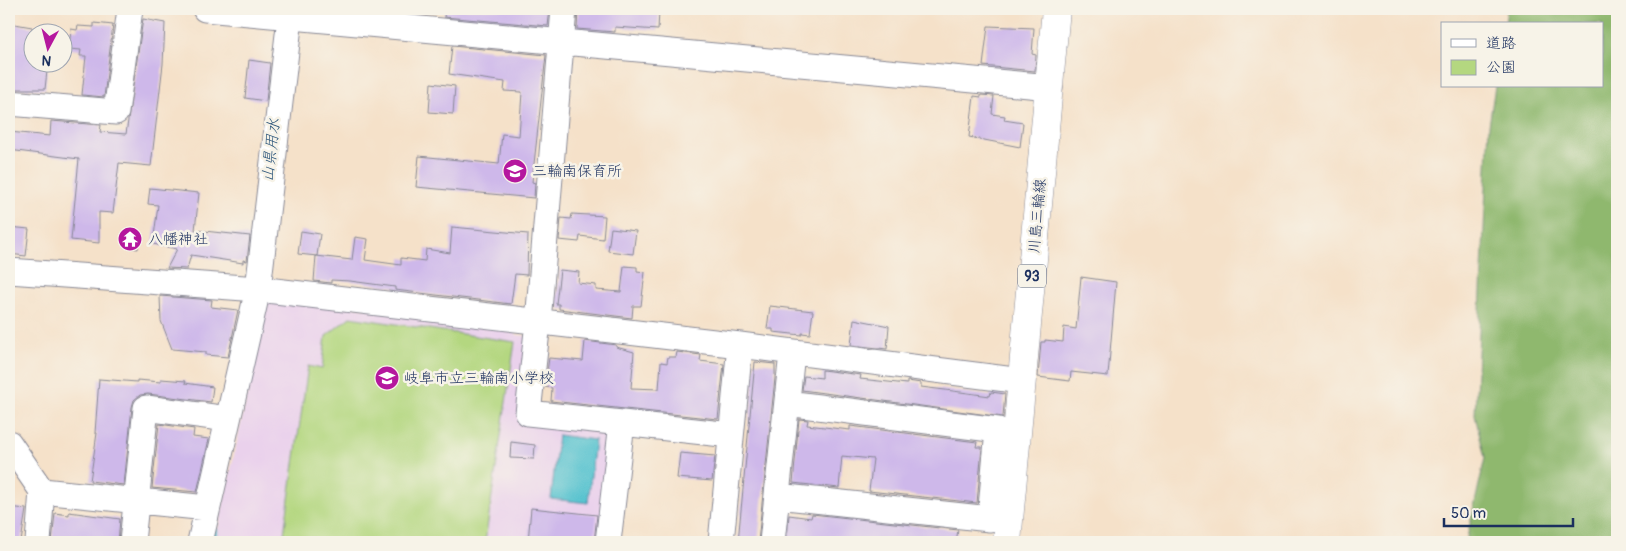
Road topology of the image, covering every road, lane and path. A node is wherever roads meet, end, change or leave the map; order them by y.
1 (130, 9) edge
2 (205, 9) edge
3 (564, 9) edge
4 (1056, 9) edge
5 (291, 13) edge
6 (339, 15) edge
7 (421, 19) edge
8 (561, 43) junction
9 (1050, 87) junction
10 (9, 103) edge
11 (9, 271) edge
12 (258, 289) junction
13 (538, 322) junction
14 (740, 345) junction
15 (792, 353) junction
16 (1022, 381) junction
17 (787, 403) junction
18 (228, 419) junction
19 (622, 423) junction
20 (732, 435) junction
21 (9, 443) edge
22 (42, 491) junction
23 (777, 496) junction
24 (136, 500) junction
25 (207, 508) junction
26 (38, 542) edge
27 (132, 542) edge
28 (200, 542) edge
29 (608, 542) edge
30 (721, 542) edge
31 (772, 542) edge
32 (1007, 542) edge

1 - 10 street
2 - 5 street
3 - 8 street
4 - 9 main road, 川島三輪線 / 93
5 - 6 street
5 - 12 street
6 - 7 street
7 - 8 street
8 - 9 street
8 - 13 street
9 - 16 main road, 川島三輪線 / 93
11 - 12 street
12 - 13 street
12 - 18 street
13 - 14 street
13 - 19 street
14 - 15 street
14 - 20 street
15 - 16 street
15 - 17 street
16 - 32 main road, 川島三輪線 / 93
17 - 23 street
17 - 23 street
18 - 24 street
18 - 25 street
19 - 20 street
19 - 29 street
20 - 30 street
21 - 22 street
22 - 24 street
22 - 26 street
23 - 31 street
24 - 25 street
24 - 27 street
25 - 28 street

